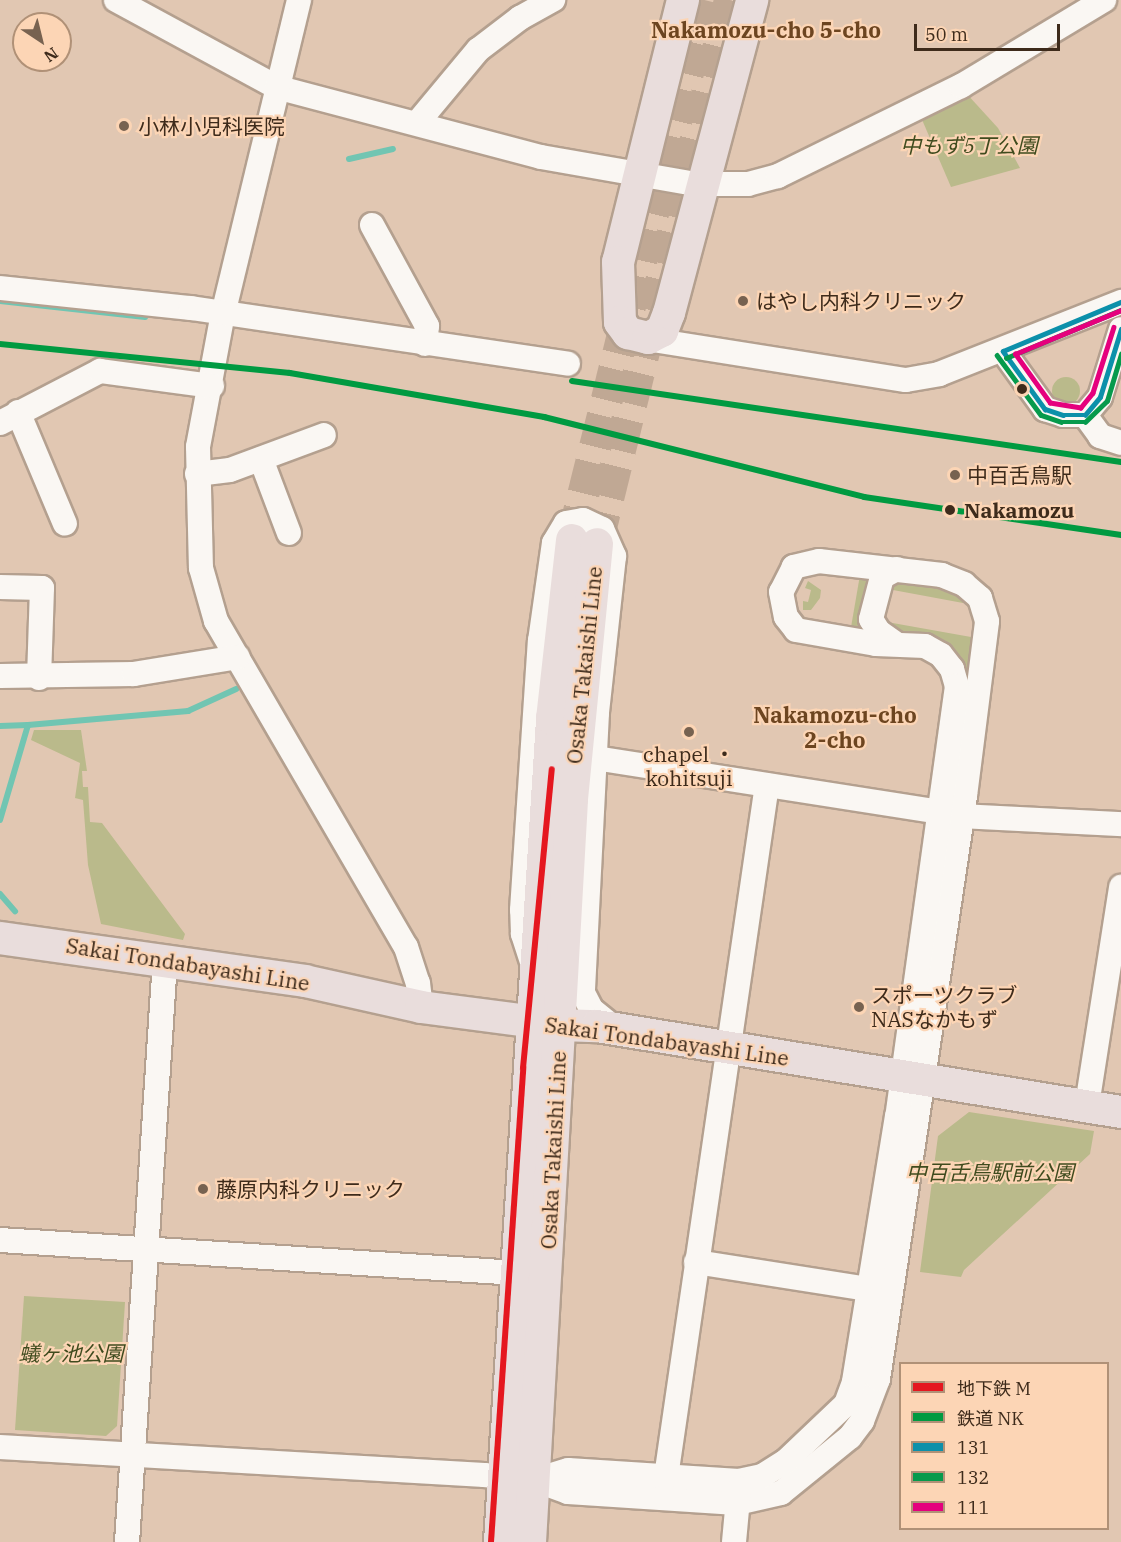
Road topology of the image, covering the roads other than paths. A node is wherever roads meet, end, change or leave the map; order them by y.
1 (116, 0) edge
2 (299, 0) edge
3 (553, 0) edge
4 (683, 0) edge
5 (752, 0) edge
6 (1104, 0) edge
7 (276, 87) junction
8 (418, 122) junction
9 (638, 175) junction
10 (704, 183) junction
11 (372, 225) dead end
12 (0, 288) edge
13 (672, 301) junction
14 (1121, 302) edge
15 (223, 313) junction
16 (1121, 329) edge
17 (638, 337) junction
18 (424, 344) junction
19 (707, 349) junction
20 (1003, 351) junction
21 (568, 364) dead end
22 (212, 386) junction
23 (1085, 415) junction
24 (9, 418) edge
25 (324, 435) dead end
26 (1121, 443) edge
27 (261, 459) junction
28 (197, 474) junction
29 (65, 524) dead end
30 (289, 533) dead end
31 (897, 569) junction
32 (0, 587) edge
33 (895, 644) junction
34 (238, 657) junction
35 (0, 676) edge
36 (39, 678) junction
37 (595, 758) junction
38 (767, 785) junction
39 (950, 814) junction
40 (1121, 824) edge
41 (1121, 887) edge
42 (0, 938) edge
43 (165, 960) junction
44 (1115, 968) edge
45 (535, 970) junction
46 (421, 1007) junction
47 (546, 1023) junction
48 (616, 1029) junction
49 (728, 1048) junction
50 (911, 1079) junction
51 (1087, 1105) junction
52 (1121, 1112) edge
53 (0, 1240) edge
54 (146, 1250) junction
55 (696, 1262) junction
56 (517, 1272) junction
57 (868, 1289) junction
58 (0, 1447) edge
59 (134, 1455) junction
60 (666, 1477) junction
61 (520, 1478) junction
62 (738, 1492) junction
63 (128, 1542) edge
64 (500, 1542) edge
65 (531, 1542) edge
66 (734, 1542) edge

1 - 7 street
2 - 7 street
3 - 8 street
4 - 9 main road
5 - 10 main road
6 - 10 street
7 - 8 street
7 - 15 street
8 - 9 street
9 - 10 street
9 - 17 main road
10 - 13 main road
11 - 18 street
12 - 15 street
13 - 17 main road
13 - 19 street
14 - 20 street
15 - 18 street
15 - 22 street
16 - 23 street
17 - 19 street
18 - 21 street
19 - 20 street
20 - 23 street
22 - 24 street
22 - 28 street
23 - 26 street
24 - 29 street
25 - 27 street
27 - 28 street
27 - 30 street
28 - 34 street
31 - 33 street
31 - 33 street
31 - 39 street
32 - 36 street
33 - 39 street
34 - 36 street
34 - 46 street
35 - 36 street
37 - 38 street
37 - 45 street
37 - 48 street
38 - 39 street
38 - 49 street
39 - 40 street
39 - 50 street
41 - 44 street
42 - 43 main road, Sakai Tondabayashi Line
43 - 46 main road, Sakai Tondabayashi Line
43 - 54 street
44 - 51 street
45 - 47 main road, Osaka Takaishi Line
45 - 47 main road, Osaka Takaishi Line
46 - 47 main road, Sakai Tondabayashi Line
47 - 48 main road, Sakai Tondabayashi Line
47 - 56 main road, Osaka Takaishi Line
47 - 61 main road, Osaka Takaishi Line
48 - 49 main road, Sakai Tondabayashi Line
49 - 50 main road, Sakai Tondabayashi Line
49 - 55 street
50 - 51 main road, Sakai Tondabayashi Line
50 - 57 street
50 - 62 street
51 - 52 main road, Sakai Tondabayashi Line
53 - 54 street
54 - 56 street
54 - 59 street
55 - 57 street
55 - 60 street
56 - 61 main road, Osaka Takaishi Line
57 - 62 street
58 - 59 street
59 - 61 street
59 - 63 street
60 - 61 street
60 - 62 street
61 - 62 street
61 - 64 main road, Osaka Takaishi Line
61 - 65 main road, Osaka Takaishi Line
62 - 66 street

